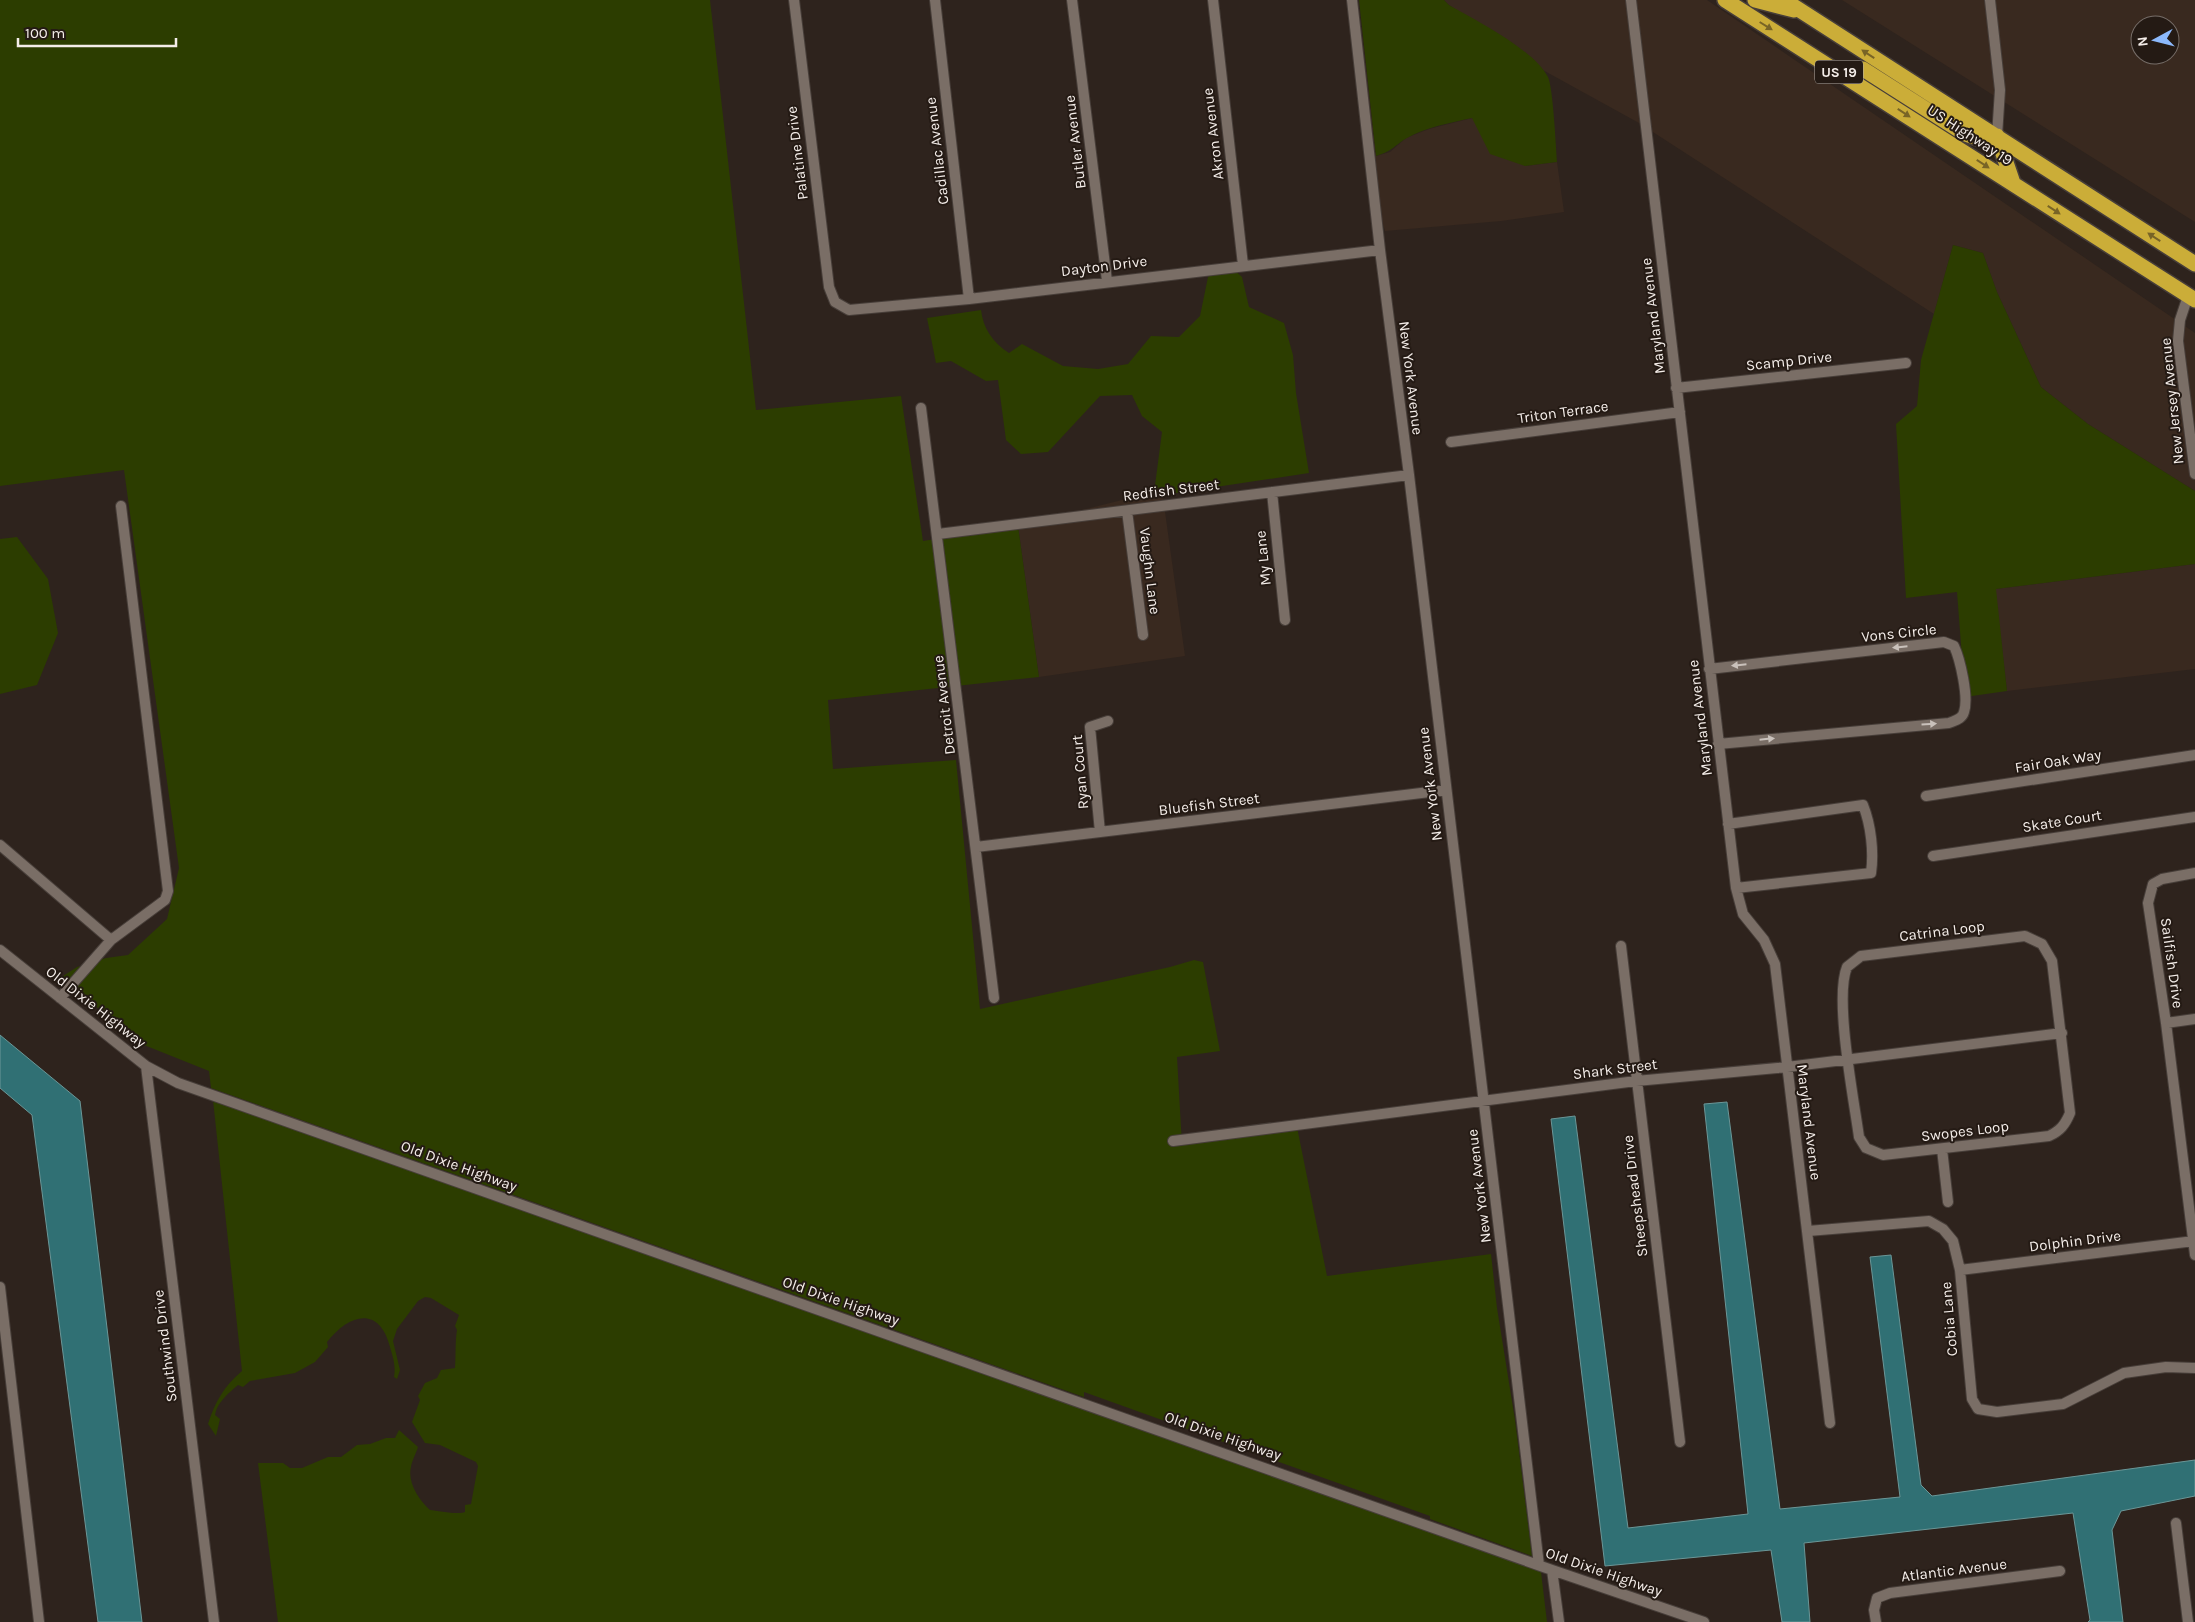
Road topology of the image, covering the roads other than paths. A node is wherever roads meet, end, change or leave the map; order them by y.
1 (794, 0) edge
2 (935, 0) edge
3 (1072, 0) edge
4 (1213, 0) edge
5 (1352, 0) edge
6 (1631, 0) edge
7 (1725, 0) edge
8 (1755, 0) edge
9 (1784, 0) edge
10 (1990, 0) edge
11 (1802, 12) junction
12 (1838, 72) junction
13 (1997, 136) junction
14 (2013, 183) junction
15 (1380, 250) junction
16 (2195, 264) edge
17 (1243, 265) junction
18 (1107, 281) junction
19 (2193, 297) edge
20 (969, 298) junction
21 (835, 302) joint
22 (1906, 363) dead end
23 (1676, 388) junction
24 (922, 408) dead end
25 (1680, 412) junction
26 (1451, 442) dead end
27 (2195, 474) edge
28 (1409, 475) junction
29 (1272, 492) junction
30 (121, 506) dead end
31 (1126, 511) junction
32 (938, 534) junction
33 (1285, 620) dead end
34 (1143, 635) dead end
35 (1709, 669) junction
36 (1108, 721) dead end
37 (1718, 744) junction
38 (2195, 755) edge
39 (1446, 790) junction
40 (1926, 796) dead end
41 (2195, 817) edge
42 (1728, 824) junction
43 (1100, 832) junction
44 (0, 845) edge
45 (976, 847) junction
46 (1933, 856) dead end
47 (2195, 873) edge
48 (1736, 888) junction
49 (111, 940) junction
50 (1622, 946) dead end
51 (0, 950) edge
52 (60, 998) junction
53 (994, 998) dead end
54 (2195, 1019) edge
55 (2166, 1023) junction
56 (2062, 1033) junction
57 (1848, 1059) junction
58 (146, 1066) junction
59 (1787, 1066) junction
60 (1636, 1081) junction
61 (1484, 1101) junction
62 (1173, 1141) dead end
63 (1942, 1149) junction
64 (2190, 1164) edge
65 (1948, 1202) dead end
66 (1808, 1231) junction
67 (2194, 1242) junction
68 (2195, 1255) edge
69 (1960, 1270) junction
70 (0, 1287) edge
71 (2195, 1368) edge
72 (1830, 1423) dead end
73 (1680, 1442) dead end
74 (2176, 1523) dead end
75 (1539, 1564) junction
76 (1552, 1570) junction
77 (2060, 1571) dead end
78 (40, 1622) edge
79 (214, 1622) edge
80 (1559, 1622) edge
81 (1704, 1622) edge
82 (1876, 1622) edge
83 (2188, 1622) edge

1 - 21 street, Palatine Drive
2 - 20 street, Cadillac Avenue
3 - 18 street, Butler Avenue
4 - 17 street, Akron Avenue
5 - 15 street, New York Avenue
6 - 23 street, Maryland Avenue
7 -> 12 highway, US Highway 19 / US 19
8 - 11 highway
9 - 11 highway, US Highway 19 / US 19
10 - 13 street
13 -> 11 highway, US Highway 19 / US 19
12 - 13 highway
12 -> 14 highway, US Highway 19 / US 19
13 - 14 highway
16 -> 13 highway, US Highway 19 / US 19
14 -> 19 highway, US Highway 19 / US 19
15 - 17 street, Dayton Drive
15 - 28 street, New York Avenue
17 - 18 street, Dayton Drive
18 - 20 street, Dayton Drive
19 - 27 street, New Jersey Avenue
20 - 21 street, Dayton Drive
22 - 23 street, Scamp Drive
23 - 25 street, Maryland Avenue
24 - 32 street, Detroit Avenue
25 - 26 street, Triton Terrace
25 - 35 street, Maryland Avenue
28 - 29 street, Redfish Street
28 - 39 street, New York Avenue
29 - 31 street, Redfish Street
29 - 33 street, My Lane
30 - 49 street
31 - 32 street, Redfish Street
31 - 34 street, Vaughn Lane
32 - 45 street, Detroit Avenue
35 - 37 street, Maryland Avenue
37 -> 35 street, Vons Circle
36 - 43 street, Ryan Court
37 - 42 street, Maryland Avenue
38 - 40 street, Fair Oak Way
39 - 43 street, Bluefish Street
39 - 61 street, New York Avenue
41 - 46 street, Skate Court
42 - 48 street, Maryland Avenue
42 - 48 street
43 - 45 street, Bluefish Street
44 - 49 street
45 - 53 street, Detroit Avenue
47 - 55 street, Sailfish Drive
48 - 59 street, Maryland Avenue
49 - 52 street
50 - 60 street, Sheepshead Drive
51 - 52 street, Old Dixie Highway
52 - 58 street, Old Dixie Highway
54 - 55 street
55 - 64 street, Sailfish Drive
56 - 57 street, Shark Street
56 - 57 street, Catrina Loop
56 - 63 street, Swopes Loop
57 - 59 street, Shark Street
57 - 63 street, Swopes Loop
58 - 75 street, Old Dixie Highway
58 - 79 street, Southwind Drive
59 - 60 street, Shark Street
59 - 66 street, Maryland Avenue
60 - 61 street, Shark Street
60 - 73 street, Sheepshead Drive
61 - 62 street, Shark Street
61 - 75 street, New York Avenue
63 - 65 street
64 - 67 street, Sailfish Drive
66 - 69 street, Cobia Lane
66 - 72 street, Maryland Avenue
67 - 68 street, Sailfish Drive
67 - 69 street, Dolphin Drive
69 - 71 street, Cobia Lane
70 - 78 street
74 - 83 street
75 - 76 street, Old Dixie Highway
76 - 80 street
76 - 81 street, Old Dixie Highway
77 - 82 street, Atlantic Avenue

